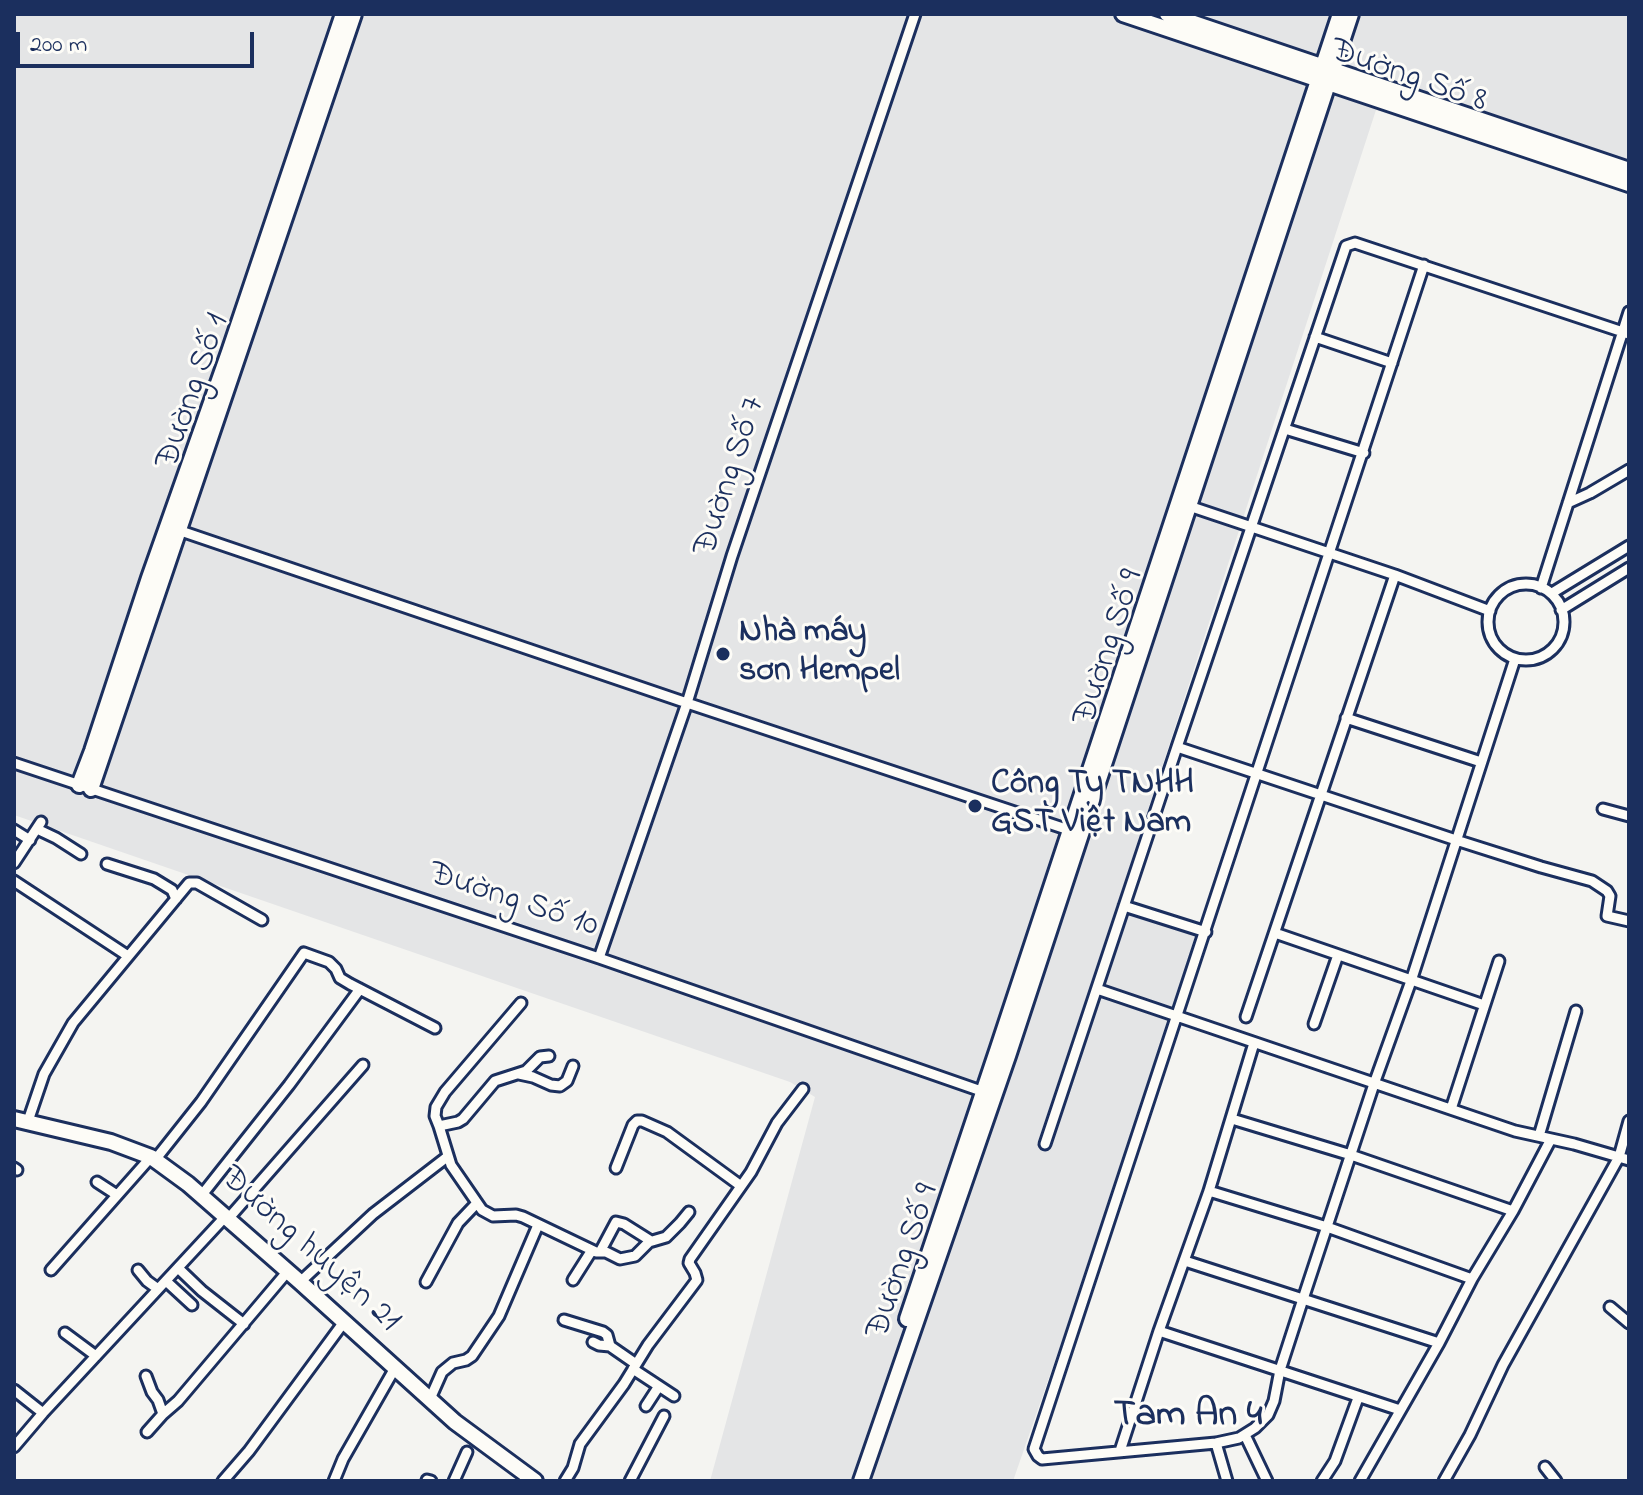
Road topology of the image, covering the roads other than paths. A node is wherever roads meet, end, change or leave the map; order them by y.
1 (343, 14) edge
2 (354, 14) edge
3 (915, 14) edge
4 (1123, 14) edge
5 (1167, 14) edge
6 (1340, 14) edge
7 (1351, 14) edge
8 (1326, 75) junction
9 (1629, 170) edge
10 (1629, 184) edge
11 (1424, 265) junction
12 (1629, 312) edge
13 (1626, 333) edge
14 (1315, 337) junction
15 (1392, 363) junction
16 (1285, 429) junction
17 (1364, 453) junction
18 (1629, 470) edge
19 (1568, 503) junction
20 (1184, 504) junction
21 (1252, 526) junction
22 (174, 528) junction
23 (1629, 546) edge
24 (1329, 553) junction
25 (1629, 568) edge
26 (1395, 575) junction
27 (1541, 588) junction
28 (1552, 593) junction
29 (1561, 610) junction
30 (1490, 611) junction
31 (1515, 659) junction
32 (687, 703) junction
33 (1346, 718) junction
34 (1177, 747) junction
35 (1481, 762) junction
36 (14, 763) edge
37 (1257, 774) junction
38 (85, 787) junction
39 (1320, 796) junction
40 (1603, 809) dead end
41 (1629, 816) edge
42 (14, 830) edge
43 (1069, 830) junction
44 (30, 840) junction
45 (1456, 840) junction
46 (81, 854) dead end
47 (14, 863) edge
48 (107, 864) dead end
49 (14, 881) edge
50 (176, 899) junction
51 (1124, 906) junction
52 (262, 920) dead end
53 (1629, 921) edge
54 (1206, 932) junction
55 (1275, 933) junction
56 (1338, 955) junction
57 (128, 956) junction
58 (599, 958) junction
59 (1499, 961) dead end
60 (1411, 981) junction
61 (360, 989) junction
62 (1097, 989) junction
63 (521, 1003) dead end
64 (1484, 1005) junction
65 (1576, 1011) dead end
66 (1175, 1017) junction
67 (1246, 1017) dead end
68 (1314, 1024) dead end
69 (435, 1028) dead end
70 (1254, 1043) junction
71 (549, 1056) dead end
72 (363, 1065) dead end
73 (573, 1066) dead end
74 (519, 1074) junction
75 (1374, 1084) junction
76 (803, 1089) dead end
77 (989, 1094) junction
78 (1451, 1109) junction
79 (1232, 1119) junction
80 (1629, 1121) edge
81 (20, 1122) edge
82 (439, 1126) junction
83 (1539, 1136) junction
84 (1551, 1139) junction
85 (1045, 1144) dead end
86 (1351, 1155) junction
87 (447, 1157) junction
88 (1624, 1158) edge
89 (153, 1159) junction
90 (616, 1168) dead end
91 (97, 1182) dead end
92 (741, 1186) junction
93 (1209, 1191) junction
94 (117, 1195) junction
95 (201, 1196) junction
96 (477, 1203) junction
97 (1513, 1211) junction
98 (689, 1212) dead end
99 (227, 1218) junction
100 (538, 1225) junction
101 (1327, 1227) junction
102 (651, 1241) junction
103 (596, 1251) junction
104 (1185, 1261) junction
105 (178, 1268) junction
106 (51, 1270) dead end
107 (138, 1270) dead end
108 (288, 1271) junction
109 (1472, 1279) junction
110 (573, 1280) dead end
111 (300, 1282) junction
112 (426, 1282) dead end
113 (162, 1285) junction
114 (1303, 1299) junction
115 (192, 1305) dead end
116 (1610, 1307) dead end
117 (564, 1320) dead end
118 (344, 1322) junction
119 (1629, 1323) edge
120 (244, 1324) junction
121 (1159, 1331) junction
122 (65, 1333) dead end
123 (593, 1342) dead end
124 (1439, 1343) junction
125 (610, 1346) junction
126 (96, 1356) junction
127 (634, 1367) junction
128 (395, 1368) junction
129 (1280, 1370) junction
130 (146, 1376) dead end
131 (659, 1386) junction
132 (14, 1390) edge
133 (674, 1396) dead end
134 (1358, 1398) junction
135 (430, 1399) junction
136 (646, 1406) dead end
137 (1400, 1410) junction
138 (43, 1413) junction
139 (163, 1414) junction
140 (664, 1416) dead end
141 (147, 1432) dead end
142 (1245, 1435) junction
143 (1216, 1443) junction
144 (14, 1447) edge
145 (1120, 1451) junction
146 (467, 1452) dead end
147 (1545, 1467) dead end
148 (223, 1481) edge
149 (334, 1481) edge
150 (454, 1481) edge
151 (535, 1481) edge
152 (565, 1481) edge
153 (630, 1481) edge
154 (852, 1481) edge
155 (861, 1481) edge
156 (1227, 1481) edge
157 (1267, 1481) edge
158 (1322, 1481) edge
159 (1360, 1481) edge
160 (1444, 1481) edge
161 (1556, 1481) edge

1 - 22 street, Đường Số 1
2 - 22 street, Đường Số 1
3 - 32 street, Đường Số 7
4 - 8 street, Đường Số 8
5 - 8 street, Đường Số 8
6 - 8 street, Đường Số 9
7 - 8 street, Đường Số 9
8 - 9 street, Đường Số 8
8 - 10 street, Đường Số 8
8 - 20 street, Đường Số 9
11 - 13 street
11 - 14 street
11 - 15 street
12 - 13 street
13 - 19 street
14 - 15 street
14 - 16 street
15 - 17 street
16 - 17 street
16 - 21 street
17 - 24 street
18 - 19 street
19 - 27 street
20 - 21 street
20 - 43 street, Đường Số 9
20 - 77 street, Đường Số 9
21 - 24 street
21 - 34 street
22 - 32 street
22 - 38 street, Đường Số 1
23 - 28 street
24 - 26 street
24 - 37 street
25 - 29 street
26 - 30 street
26 - 33 street
27 - 28 street
27 - 30 street
28 - 29 street
29 - 31 street
30 - 31 street
31 - 35 street
32 - 43 street
32 - 58 street, Đường Số 7
33 - 35 street
33 - 39 street
34 - 37 street
34 - 51 street
35 - 45 street
36 - 38 street, Đường Số 10
37 - 39 street
37 - 54 street
38 - 58 street, Đường Số 10
39 - 45 street
39 - 55 street
40 - 41 street
42 - 44 street
43 - 77 street, Đường Số 9
44 - 46 street
44 - 47 street
45 - 53 street
45 - 60 street
48 - 50 street
49 - 57 street
50 - 52 street
50 - 57 street
51 - 54 street
51 - 62 street
54 - 66 street
55 - 56 street
55 - 67 street
56 - 60 street
56 - 68 street
57 - 81 street
58 - 77 street, Đường Số 10
59 - 64 street
60 - 64 street
60 - 75 street
61 - 69 street
61 - 89 street
61 - 95 street
62 - 66 street
62 - 85 street
63 - 82 street
64 - 78 street
65 - 83 street
66 - 70 street
66 - 145 street
70 - 75 street
70 - 79 street
71 - 74 street
72 - 99 street
73 - 74 street
74 - 82 street
75 - 78 street
75 - 86 street
76 - 92 street
77 - 154 street, Đường Số 9
77 - 155 street, Đường Số 9
78 - 83 street
79 - 86 street
79 - 93 street
80 - 88 street
81 - 89 street, Đường huyện 21
82 - 87 street
83 - 84 street
84 - 88 street
84 - 97 street
86 - 97 street
86 - 101 street
87 - 96 street
87 - 111 street
88 - 160 street
89 - 94 street
89 - 95 street, Đường huyện 21
90 - 92 street
91 - 94 street
92 - 127 street
93 - 101 street
93 - 104 street
94 - 106 street
95 - 99 street, Đường huyện 21
96 - 100 street
96 - 112 street
97 - 109 street
98 - 102 street
99 - 105 street
99 - 108 street, Đường huyện 21
100 - 103 street
100 - 135 street
101 - 109 street
101 - 114 street
102 - 103 street
102 - 103 street
103 - 110 street
104 - 114 street
104 - 121 street
105 - 113 street
105 - 120 street
107 - 113 street
108 - 111 street, Đường huyện 21
108 - 120 street
109 - 124 street
111 - 118 street, Đường huyện 21
113 - 115 street
113 - 126 street
114 - 124 street
114 - 129 street
116 - 119 street
117 - 125 street
118 - 128 street, Đường huyện 21
118 - 148 street
120 - 139 street
121 - 129 street
121 - 145 street
122 - 126 street
123 - 125 street
124 - 137 street
125 - 127 street
126 - 138 street
127 - 131 street
127 - 152 street
128 - 135 street, Đường huyện 21
128 - 149 street
129 - 134 street
129 - 142 street
130 - 139 street
131 - 133 street
131 - 136 street
132 - 138 street
134 - 137 street
134 - 158 street
135 - 151 street, Đường huyện 21
137 - 159 street
138 - 144 street
139 - 141 street
140 - 153 street
142 - 143 street
142 - 157 street
143 - 145 street
143 - 156 street
146 - 150 street
147 - 161 street

